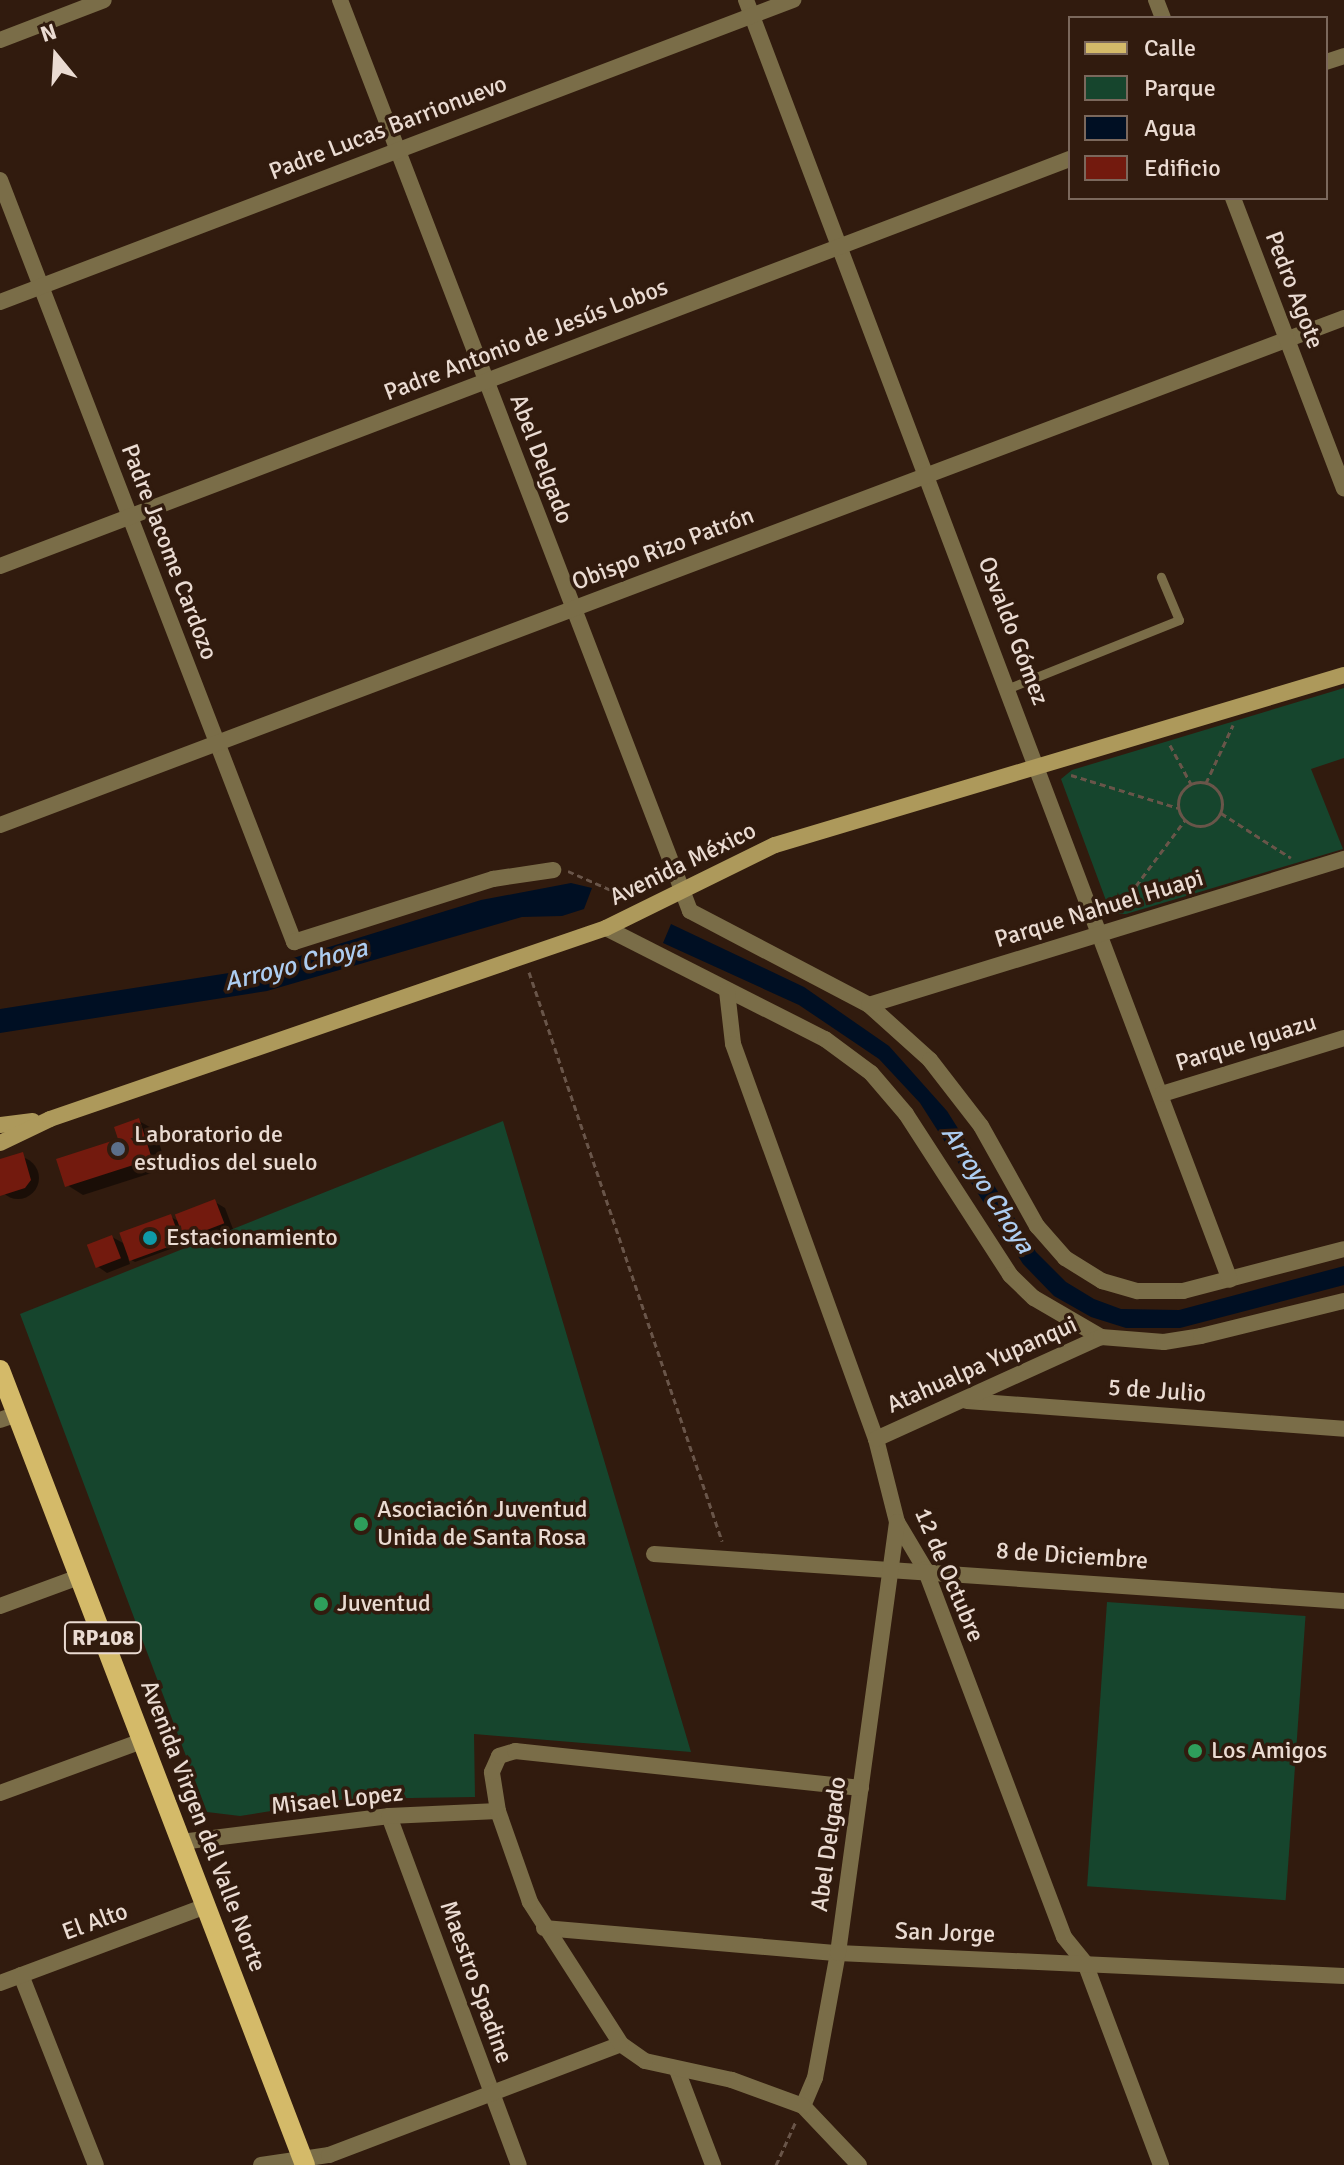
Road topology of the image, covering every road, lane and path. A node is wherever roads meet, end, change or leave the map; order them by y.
1 (104, 0) edge
2 (340, 0) edge
3 (793, 0) edge
4 (749, 8) edge
5 (0, 40) edge
6 (397, 151) junction
7 (1068, 160) edge
8 (0, 180) edge
9 (1234, 200) edge
10 (840, 247) junction
11 (41, 286) junction
12 (0, 302) edge
13 (1344, 318) edge
14 (1287, 339) junction
15 (486, 381) junction
16 (927, 475) junction
17 (1344, 489) edge
18 (130, 516) junction
19 (0, 566) edge
20 (1161, 577) dead end
21 (573, 609) junction
22 (1344, 675) edge
23 (1009, 688) junction
24 (1243, 705) junction
25 (1161, 729) junction
26 (218, 743) junction
27 (1038, 765) junction
28 (1206, 783) junction
29 (1191, 784) junction
30 (1178, 808) junction
31 (1221, 813) junction
32 (1185, 820) junction
33 (0, 825) edge
34 (1344, 859) edge
35 (553, 870) joint
36 (1309, 870) junction
37 (681, 891) junction
38 (646, 909) junction
39 (606, 928) junction
40 (1101, 934) junction
41 (523, 959) junction
42 (727, 991) junction
43 (869, 1005) junction
44 (1344, 1038) edge
45 (1162, 1094) junction
46 (50, 1119) junction
47 (0, 1125) edge
48 (0, 1143) edge
49 (1344, 1249) edge
50 (1230, 1280) junction
51 (1344, 1301) edge
52 (1101, 1337) junction
53 (0, 1370) edge
54 (966, 1401) junction
55 (8, 1417) edge
56 (1344, 1429) edge
57 (876, 1439) junction
58 (897, 1522) junction
59 (654, 1554) dead end
60 (727, 1556) junction
61 (925, 1569) junction
62 (892, 1572) junction
63 (79, 1577) junction
64 (1344, 1601) edge
65 (0, 1606) edge
66 (142, 1741) junction
67 (861, 1788) junction
68 (0, 1793) edge
69 (498, 1811) junction
70 (389, 1816) junction
71 (181, 1842) junction
72 (206, 1906) junction
73 (544, 1928) junction
74 (838, 1953) junction
75 (1085, 1963) junction
76 (21, 1975) junction
77 (1344, 1976) edge
78 (0, 1983) edge
79 (621, 2044) junction
80 (677, 2070) junction
81 (492, 2093) junction
82 (803, 2106) junction
83 (305, 2163) edge
84 (96, 2165) edge
85 (261, 2165) edge
86 (519, 2165) edge
87 (713, 2165) edge
88 (776, 2165) edge
89 (859, 2165) edge
90 (1161, 2165) edge

1 - 5 street
2 - 6 street, Abel Delgado
3 - 4 street, Padre Lucas Barrionuevo
4 - 6 street, Padre Lucas Barrionuevo
4 - 10 street, Osvaldo Gómez
6 - 11 street, Padre Lucas Barrionuevo
6 - 15 street, Abel Delgado
7 - 10 street, Padre Antonio de Jesús Lobos
8 - 11 street, Padre Jacome Cardozo
9 - 14 street, Pedro Agote
10 - 15 street, Padre Antonio de Jesús Lobos
10 - 16 street, Osvaldo Gómez
11 - 12 street, Padre Lucas Barrionuevo
11 - 18 street, Padre Jacome Cardozo
13 - 14 street, Obispo Rizo Patrón
14 - 16 street, Obispo Rizo Patrón
14 - 17 street, Pedro Agote
15 - 18 street, Padre Antonio de Jesús Lobos
15 - 21 street, Abel Delgado
16 - 21 street, Obispo Rizo Patrón
16 - 23 street, Osvaldo Gómez
18 - 19 street, Padre Antonio de Jesús Lobos
18 - 26 street, Padre Jacome Cardozo
20 - 23 lane
21 - 26 street, Obispo Rizo Patrón
21 - 37 street, Abel Delgado
22 - 24 main road, Avenida México
23 - 27 street, Osvaldo Gómez
24 - 25 main road, Avenida México
24 - 28 path
25 - 27 main road, Avenida México
25 - 29 path
26 - 33 street, Obispo Rizo Patrón
26 - 35 street, Padre Jacome Cardozo
27 - 30 path
27 - 37 main road, Avenida México
27 - 40 street, Osvaldo Gómez
28 - 29 path
28 - 31 path
29 - 30 path
30 - 32 path
31 - 32 path
31 - 36 path
32 - 40 path
34 - 36 street, Parque Nahuel Huapi
35 - 38 path
36 - 40 street, Parque Nahuel Huapi
37 - 38 main road, Avenida México
37 - 43 street, Abel Delgado
38 - 39 main road, Avenida México
39 - 41 main road, Avenida México
39 - 42 street
40 - 43 street, Parque Nahuel Huapi
40 - 45 street, Osvaldo Gómez
41 - 46 main road, Avenida México
41 - 60 path
42 - 52 street
42 - 57 street, 12 de Octubre
43 - 50 street, Abel Delgado
44 - 45 street, Parque Iguazu
45 - 50 street, Osvaldo Gómez
46 - 47 main road, Avenida México
46 - 48 main road, Avenida México
49 - 50 street, Abel Delgado
51 - 52 street, Atahualpa Yupanqui
52 - 54 street, Atahualpa Yupanqui
53 - 55 main road, Avenida Virgen del Valle Norte / RP108
54 - 56 street, 5 de Julio
54 - 57 street, Atahualpa Yupanqui
55 - 63 main road, Avenida Virgen del Valle Norte / RP108
57 - 58 street, 12 de Octubre
58 - 61 street, 12 de Octubre
58 - 62 street, Abel Delgado
59 - 60 street, 8 de Diciembre
60 - 62 street, 8 de Diciembre
61 - 62 street, 8 de Diciembre
61 - 64 street, 8 de Diciembre
61 - 75 street, 12 de Octubre
62 - 67 street, Abel Delgado
63 - 65 street
63 - 66 main road, Avenida Virgen del Valle Norte / RP108
66 - 68 street
66 - 71 main road, Avenida Virgen del Valle Norte / RP108
67 - 69 street
67 - 74 street, Abel Delgado
69 - 70 street, Misael Lopez
69 - 73 street
70 - 71 street, Misael Lopez
70 - 81 street, Maestro Spadine
71 - 72 main road, Avenida Virgen del Valle Norte / RP108
72 - 76 street, El Alto
72 - 83 main road, Avenida Virgen del Valle Norte / RP108
73 - 74 street, San Jorge
73 - 79 street
74 - 75 street, San Jorge
74 - 82 street, Abel Delgado
75 - 77 street, San Jorge
75 - 90 street, 12 de Octubre
76 - 78 street, El Alto
76 - 84 street
79 - 80 street
79 - 81 street
80 - 82 street
80 - 87 street
81 - 83 street
81 - 86 street, Maestro Spadine
82 - 88 path
82 - 89 street
83 - 85 street

